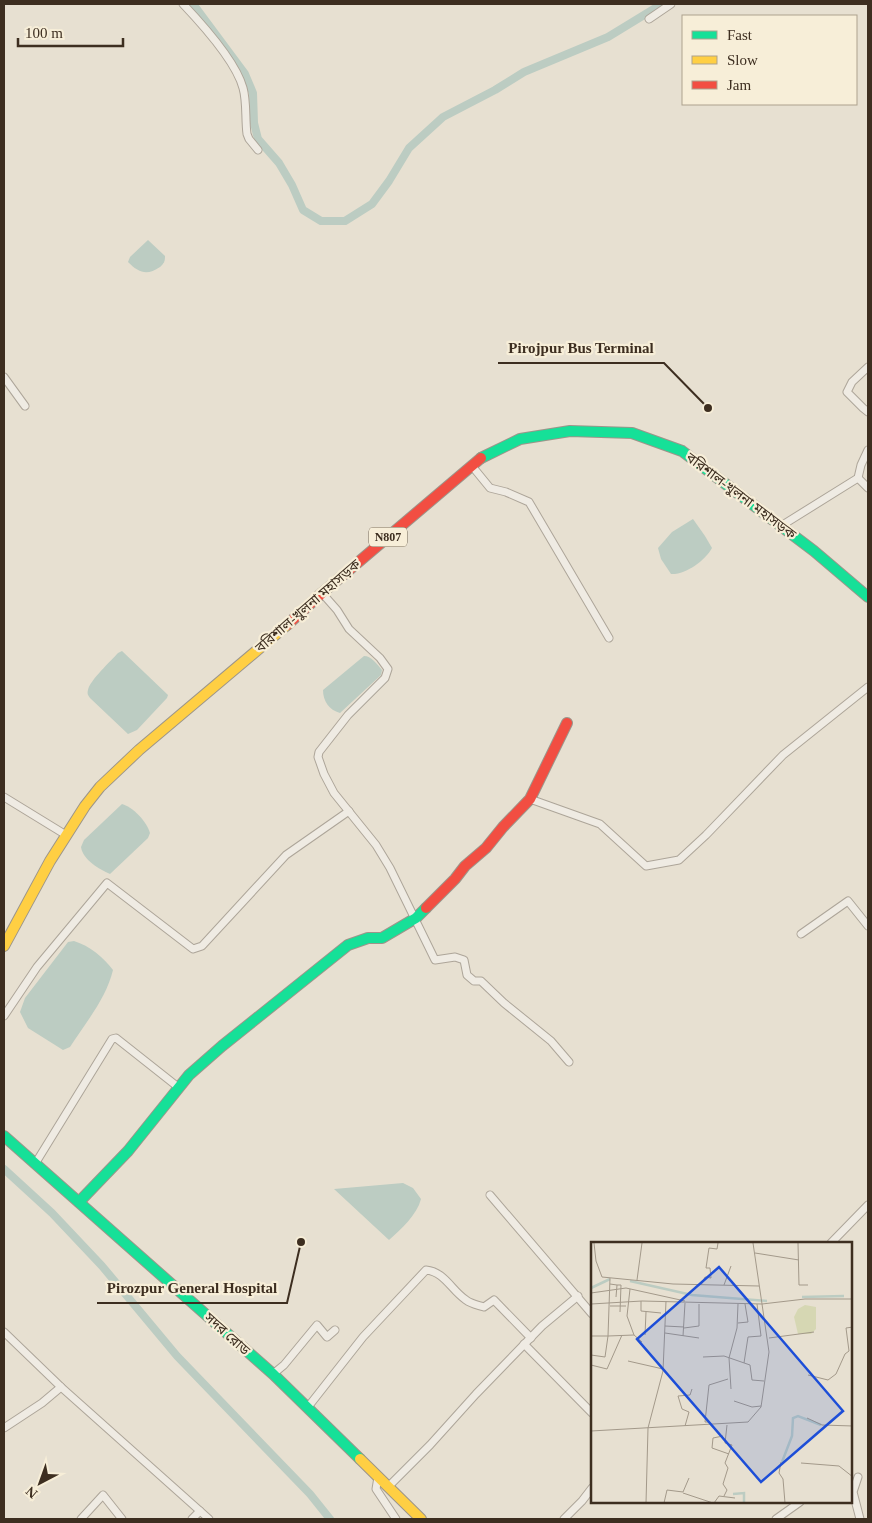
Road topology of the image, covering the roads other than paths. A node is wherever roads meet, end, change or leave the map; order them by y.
1 (183, 4) edge
2 (671, 4) edge
3 (649, 19) dead end
4 (258, 150) dead end
5 (868, 366) edge
6 (4, 377) edge
7 (25, 406) dead end
8 (868, 412) edge
9 (868, 450) edge
10 (472, 466) junction
11 (858, 478) junction
12 (868, 488) edge
13 (781, 526) junction
14 (322, 593) junction
15 (868, 597) edge
16 (608, 638) dead end
17 (868, 687) edge
18 (567, 723) dead end
19 (4, 797) edge
20 (530, 799) junction
21 (349, 811) junction
22 (66, 835) junction
23 (416, 918) junction
24 (868, 926) edge
25 (801, 934) dead end
26 (4, 946) edge
27 (4, 1016) edge
28 (569, 1062) dead end
29 (178, 1087) junction
30 (4, 1136) edge
31 (35, 1164) junction
32 (490, 1195) dead end
33 (79, 1202) junction
34 (868, 1205) edge
35 (832, 1242) edge
36 (578, 1296) junction
37 (591, 1313) edge
38 (335, 1330) dead end
39 (4, 1332) edge
40 (531, 1338) junction
41 (524, 1344) junction
42 (273, 1374) junction
43 (61, 1387) junction
44 (308, 1407) junction
45 (591, 1412) edge
46 (4, 1428) edge
47 (378, 1477) junction
48 (858, 1477) dead end
49 (388, 1487) junction
50 (591, 1489) edge
51 (799, 1503) edge
52 (200, 1511) junction
53 (81, 1519) edge
54 (122, 1519) edge
55 (192, 1519) edge
56 (209, 1519) edge
57 (396, 1519) edge
58 (421, 1519) edge
59 (564, 1519) edge
60 (776, 1519) edge
61 (860, 1519) edge

1 - 4 street
2 - 3 street
5 - 8 street
6 - 7 street
9 - 11 street
10 - 13 main road, বরিশাল-খুলনা মহাসড়ক / N807
10 - 14 main road, বরিশাল-খুলনা মহাসড়ক / N807
10 - 16 street
11 - 12 street
11 - 13 street
13 - 15 main road, বরিশাল-খুলনা মহাসড়ক / N807
14 - 21 street
14 - 22 main road, বরিশাল-খুলনা মহাসড়ক / N807
17 - 20 street
18 - 20 main road
19 - 22 street
20 - 23 main road
21 - 23 street
21 - 27 street
22 - 26 main road, বরিশাল-খুলনা মহাসড়ক / N807
23 - 28 street
23 - 29 main road
24 - 25 street
29 - 31 street
29 - 33 main road
30 - 31 main road, সদর রোড
31 - 33 main road, সদর রোড
32 - 36 street
33 - 42 main road, সদর রোড
34 - 35 street
36 - 37 street
36 - 40 street
38 - 42 street
39 - 43 street
40 - 41 street
40 - 44 street
41 - 45 street
41 - 49 street
42 - 44 main road, সদর রোড
43 - 46 street
43 - 52 street
44 - 47 main road, সদর রোড
47 - 49 main road, সদর রোড
47 - 57 street
48 - 61 street
49 - 58 main road, সদর রোড
50 - 59 street
51 - 60 street
52 - 55 street
52 - 56 street
53 - 54 street

